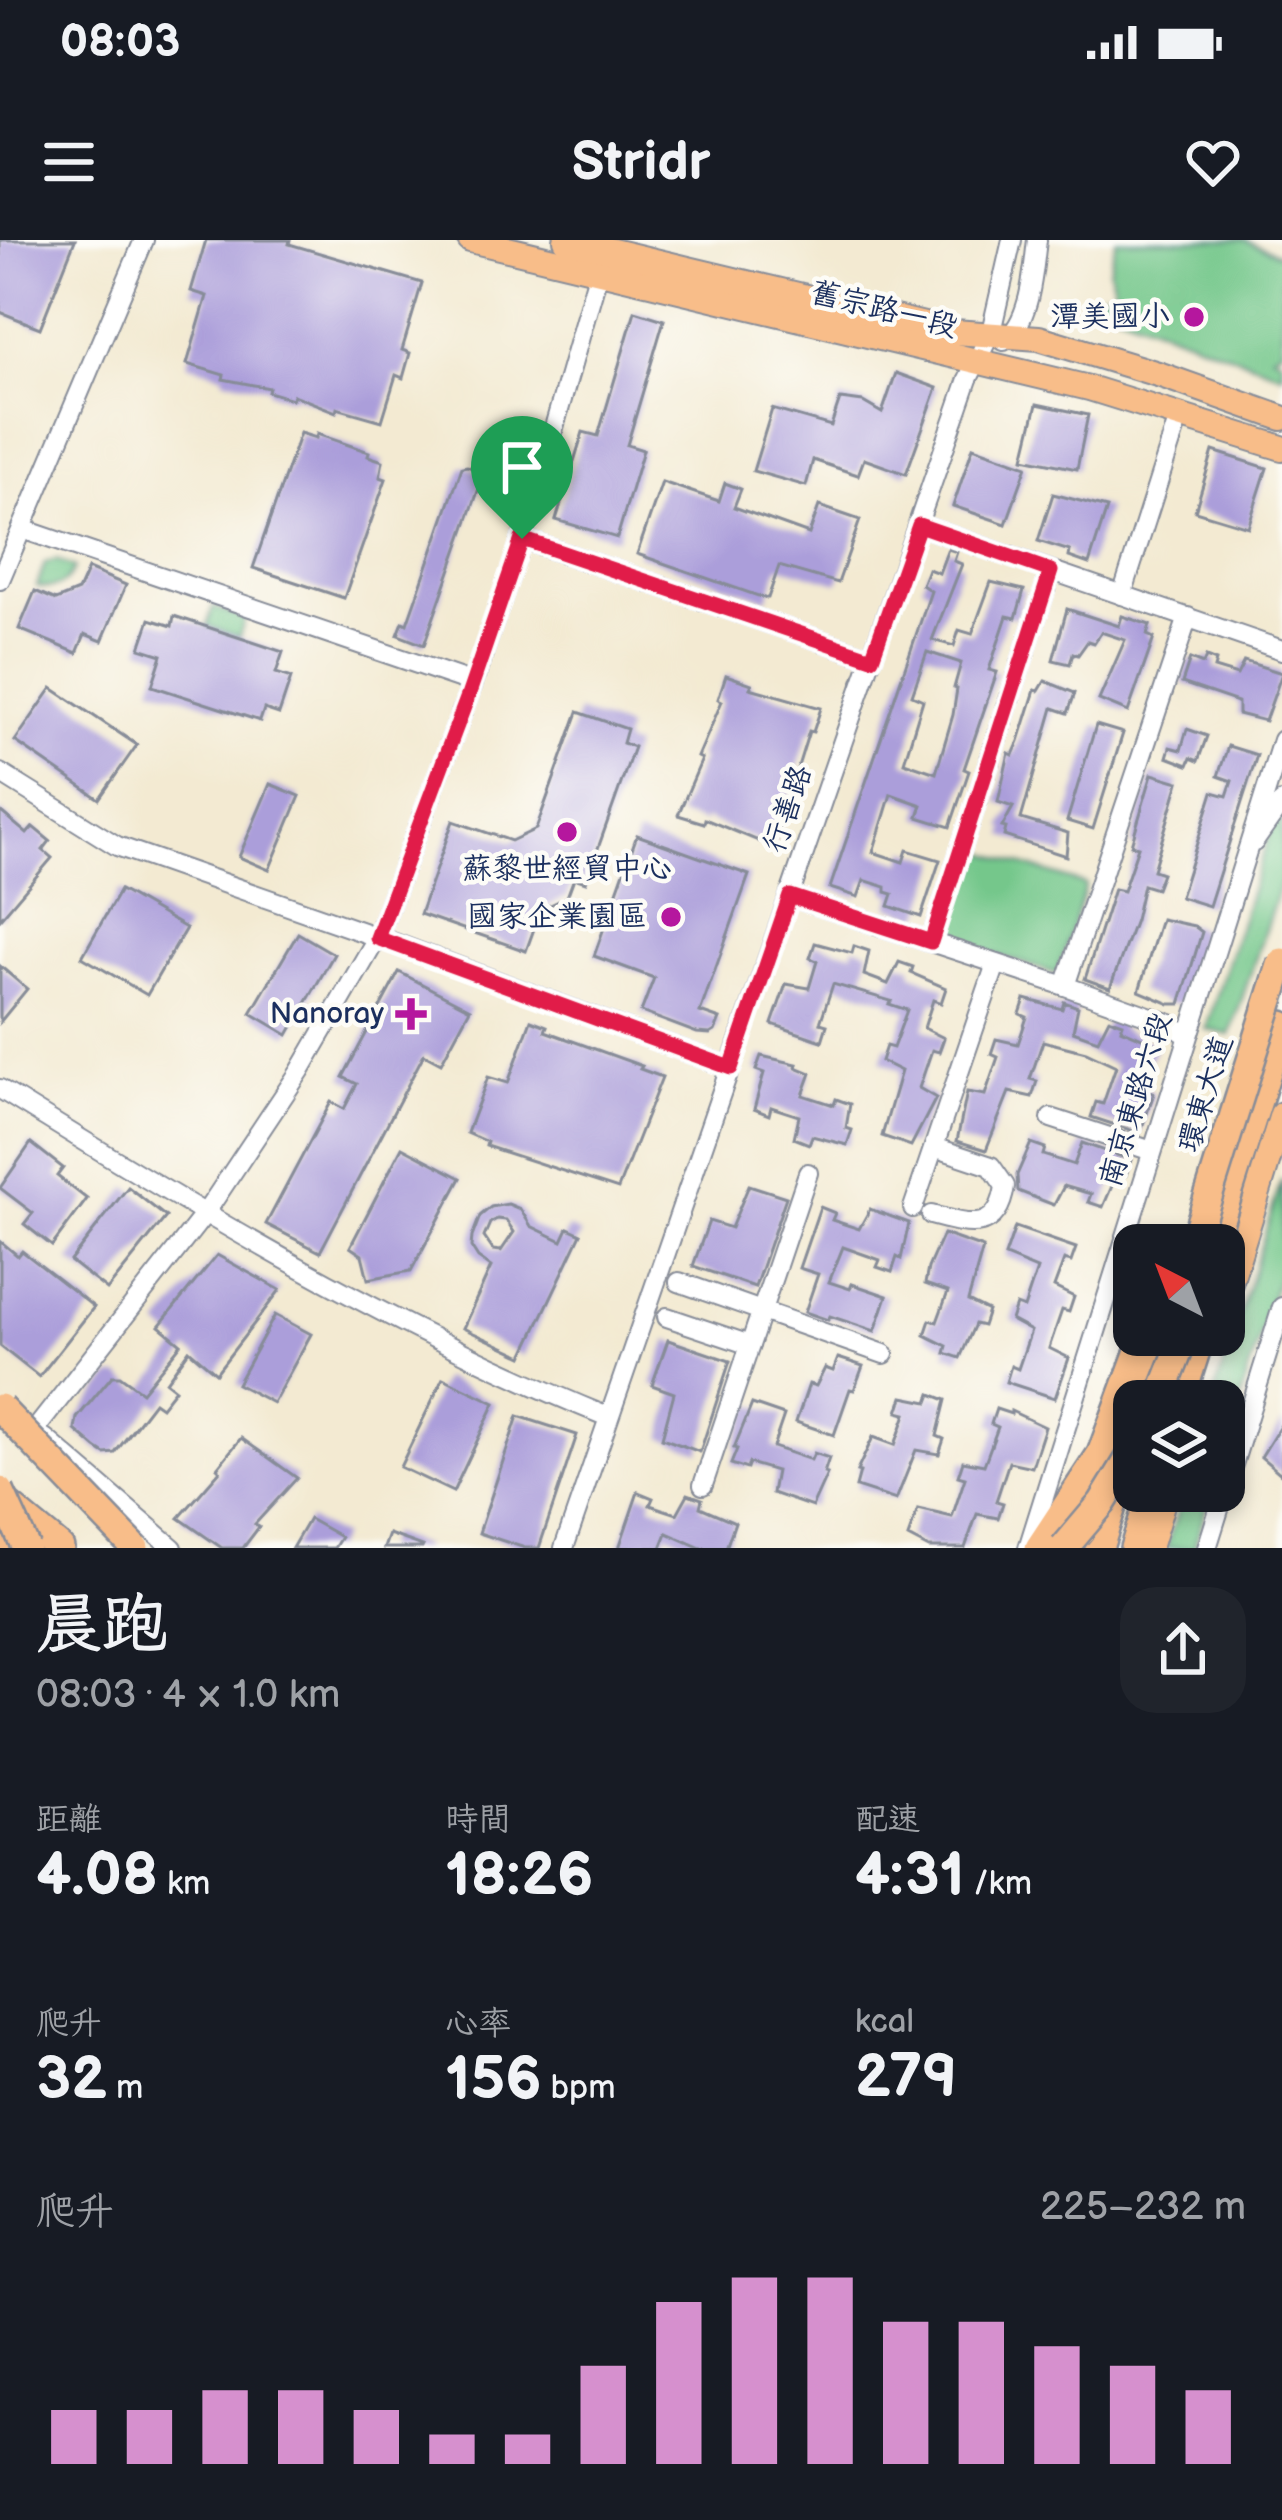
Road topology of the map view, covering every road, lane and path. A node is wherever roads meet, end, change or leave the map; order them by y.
1 (144, 240) edge
2 (470, 240) edge
3 (566, 240) edge
4 (1012, 240) edge
5 (1037, 240) edge
6 (604, 253) edge
7 (1002, 332) junction
8 (975, 362) junction
9 (1180, 414) junction
10 (1282, 418) edge
11 (1282, 448) edge
12 (919, 525) junction
13 (22, 529) junction
14 (522, 539) junction
15 (1051, 571) junction
16 (0, 580) edge
17 (1122, 595) junction
18 (1188, 617) junction
19 (1282, 650) edge
20 (872, 658) junction
21 (473, 683) junction
22 (1282, 740) edge
23 (0, 773) edge
24 (1282, 802) edge
25 (1247, 850) junction
26 (790, 896) junction
27 (377, 938) junction
28 (1282, 941) edge
29 (931, 942) junction
30 (1282, 962) edge
31 (996, 964) junction
32 (1066, 986) junction
33 (1275, 1026) edge
34 (1187, 1034) junction
35 (731, 1068) junction
36 (1282, 1075) edge
37 (0, 1089) edge
38 (1282, 1114) edge
39 (1051, 1118) dead end
40 (1226, 1119) junction
41 (934, 1147) junction
42 (1152, 1151) junction
43 (1238, 1163) junction
44 (808, 1173) dead end
45 (204, 1215) junction
46 (1181, 1224) edge
47 (1196, 1224) edge
48 (1198, 1224) edge
49 (1218, 1224) edge
50 (1219, 1224) edge
51 (1236, 1224) edge
52 (1245, 1235) edge
53 (679, 1282) dead end
54 (1282, 1307) edge
55 (762, 1310) junction
56 (667, 1317) dead end
57 (750, 1346) junction
58 (884, 1354) dead end
59 (1137, 1356) edge
60 (0, 1405) edge
61 (608, 1417) junction
62 (0, 1427) edge
63 (35, 1430) junction
64 (703, 1485) dead end
65 (1113, 1485) edge
66 (1113, 1494) edge
67 (0, 1495) edge
68 (1113, 1500) edge
69 (1127, 1512) edge
70 (1145, 1512) edge
71 (1159, 1512) edge
72 (0, 1530) edge
73 (8, 1548) edge
74 (26, 1548) edge
75 (60, 1548) edge
76 (117, 1548) edge
77 (137, 1548) edge
78 (173, 1548) edge
79 (564, 1548) edge
80 (1028, 1548) edge
81 (1039, 1548) edge
82 (1064, 1548) edge
83 (1097, 1548) edge
84 (1116, 1548) edge
85 (1134, 1548) edge
86 (1148, 1548) edge
87 (1207, 1548) edge

1 - 13 street
2 - 6 main road, 舊宗路一段
3 - 6 main road, 舊宗路一段
4 - 7 street, 行善路
5 - 7 street, 行善路
6 - 7 main road, 舊宗路一段
6 - 8 main road, 舊宗路一段
6 - 14 street
7 - 8 street, 行善路
7 - 10 main road, 舊宗路一段
8 - 9 main road, 舊宗路一段
8 - 12 street, 行善路
9 - 11 main road, 舊宗路一段
9 - 17 street
12 - 15 street
12 - 20 street, 行善路
13 - 16 street
13 - 21 street
14 - 20 street
14 - 21 street
15 - 17 street
15 - 29 street
17 - 18 street
18 - 19 street
18 - 32 street
20 - 26 street, 行善路
21 - 27 street
22 - 25 street, 南京東路六段
23 - 27 street
24 - 25 street
25 - 34 street, 南京東路六段
26 - 29 street
26 - 35 street, 行善路
27 - 35 street
27 - 45 street
28 - 40 main road
29 - 31 street
30 - 33 highway, 環東大道, bridge
31 - 32 street
31 - 41 street
32 - 34 street
33 - 43 highway
33 - 46 highway, bridge
33 - 48 highway, 環東大道, bridge
33 - 49 highway
34 - 42 street, 南京東路六段
35 - 61 street, 行善路
36 - 51 highway
37 - 45 street
38 - 52 main road
39 - 42 street
40 - 43 highway
40 - 47 main road
41 - 41 street
42 - 80 street, 南京東路六段
43 - 50 highway
44 - 55 street
45 - 61 street
45 - 63 street
53 - 55 street
54 - 87 street
55 - 57 street
55 - 58 street
56 - 57 street
57 - 64 street
59 - 81 highway
60 - 63 street
60 - 77 highway, bridge
61 - 79 street, 行善路
62 - 76 highway
62 - 77 highway
63 - 78 street
65 - 82 highway, bridge
66 - 83 main road
67 - 74 highway, bridge
67 - 75 highway
68 - 83 highway, bridge
69 - 84 highway
70 - 85 highway
71 - 86 main road
72 - 73 highway

